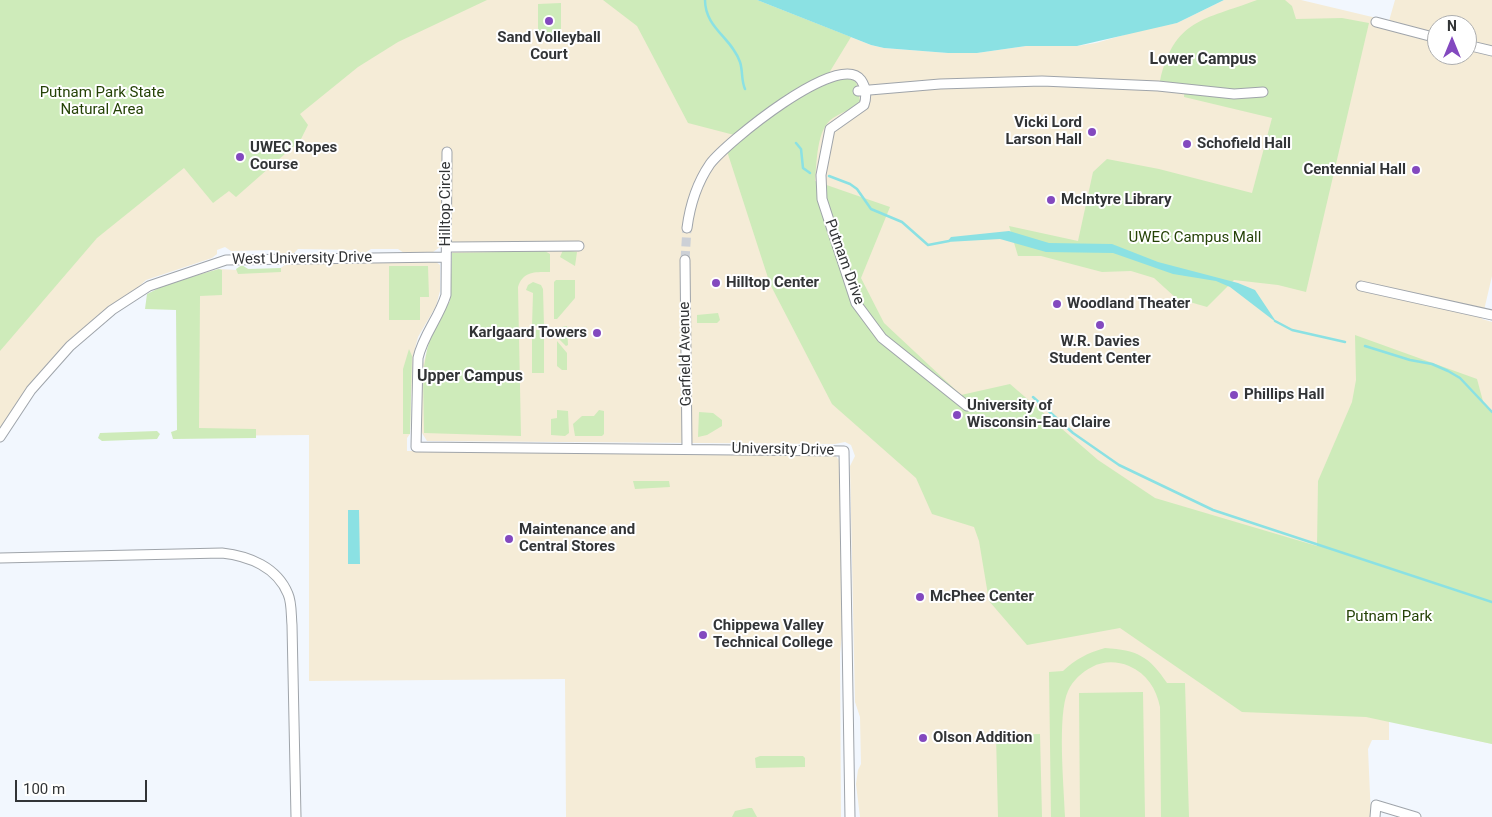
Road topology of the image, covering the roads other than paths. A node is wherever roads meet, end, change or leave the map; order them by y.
1 (1376, 22) dead end
2 (1427, 35) edge
3 (1477, 47) edge
4 (1492, 51) edge
5 (862, 91) junction
6 (1263, 92) dead end
7 (447, 152) dead end
8 (687, 228) tunnel mouth
9 (580, 246) dead end
10 (452, 247) dead end
11 (446, 257) junction
12 (685, 260) tunnel mouth
13 (1361, 286) dead end
14 (1492, 312) edge
15 (968, 406) dead end
16 (0, 437) edge
17 (687, 448) junction
18 (0, 558) edge
19 (296, 817) edge
20 (850, 817) edge
21 (1375, 817) edge
22 (1416, 817) edge

1 - 2 street
3 - 4 street
5 - 6 street
5 - 8 street
5 - 15 street, Putnam Drive
7 - 11 street, Hilltop Circle
9 - 10 street
11 - 16 street, West University Drive
11 - 17 street, University Drive
12 - 17 street, Garfield Avenue
13 - 14 street
17 - 20 street, University Drive
18 - 19 street
21 - 22 street

